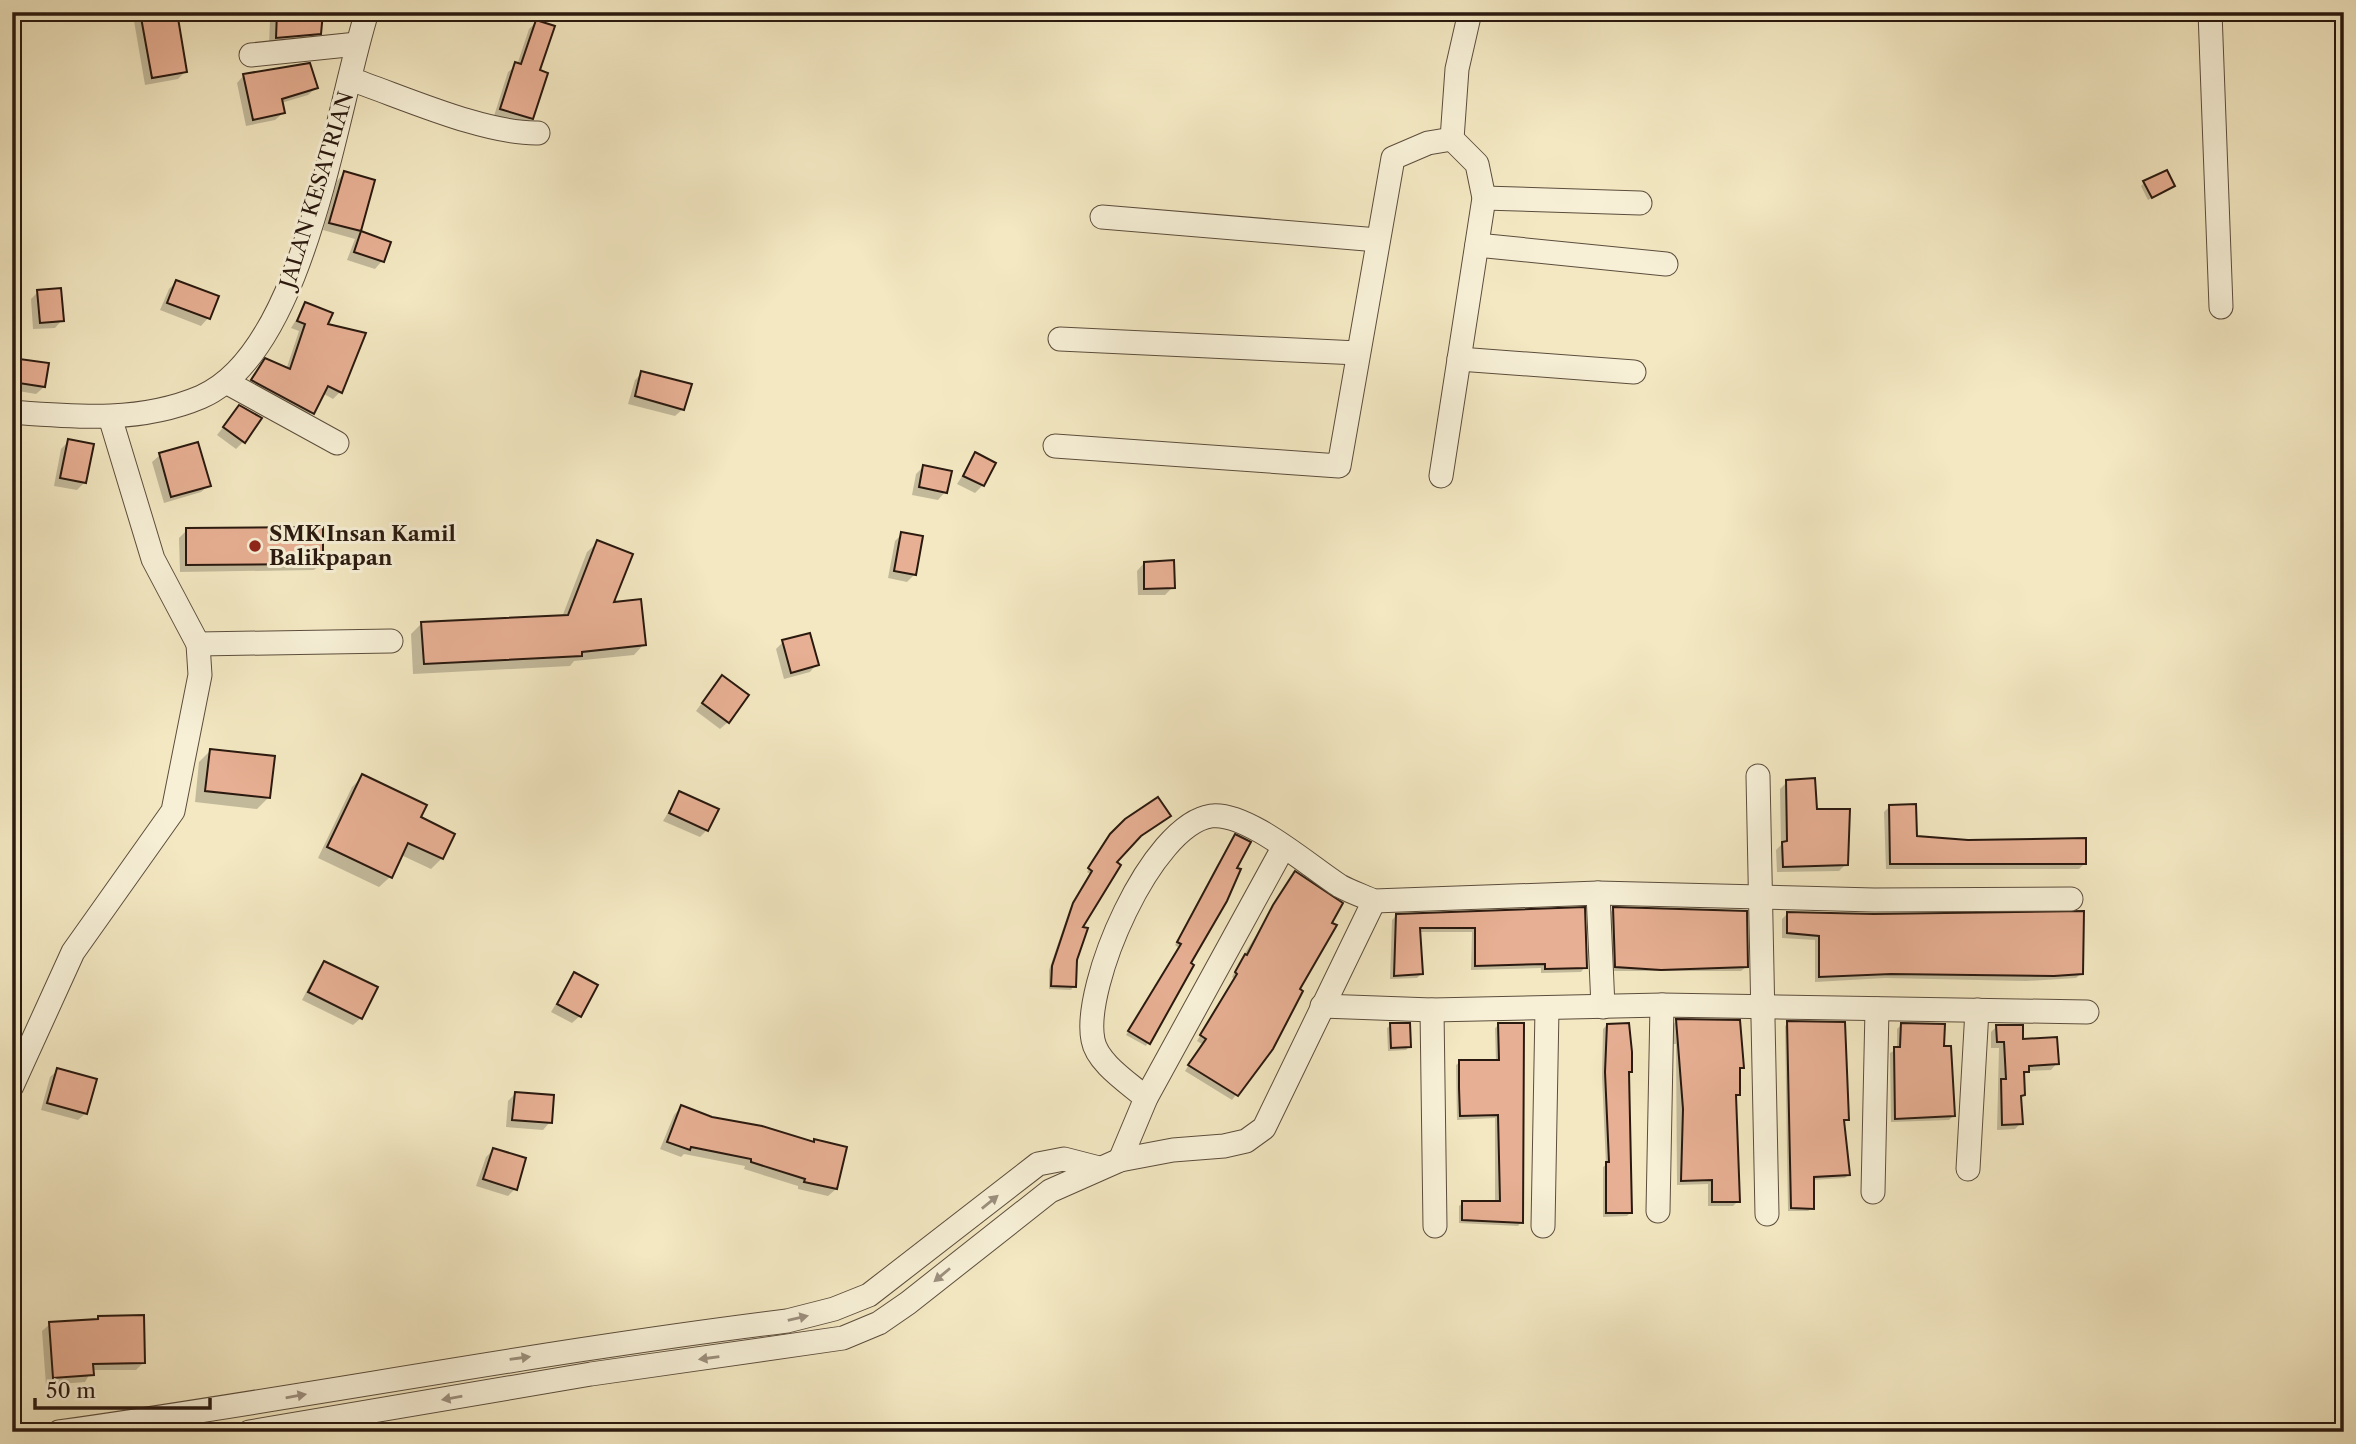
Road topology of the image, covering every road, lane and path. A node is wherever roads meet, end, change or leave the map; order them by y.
1 (367, 12) edge
2 (1470, 12) edge
3 (2210, 12) edge
4 (357, 44) junction
5 (251, 55) dead end
6 (350, 79) junction
7 (538, 133) dead end
8 (1452, 139) junction
9 (1484, 198) junction
10 (1640, 203) dead end
11 (1102, 217) dead end
12 (1378, 240) junction
13 (1477, 245) junction
14 (1666, 264) dead end
15 (2221, 307) dead end
16 (1060, 339) dead end
17 (1357, 353) junction
18 (1459, 359) junction
19 (1634, 372) dead end
20 (226, 382) junction
21 (12, 412) edge
22 (110, 417) junction
23 (337, 443) dead end
24 (1055, 446) dead end
25 (1441, 476) dead end
26 (391, 641) dead end
27 (198, 644) junction
28 (1758, 776) dead end
29 (1283, 848) junction
30 (1598, 893) junction
31 (1760, 897) junction
32 (2071, 899) dead end
33 (1374, 901) junction
34 (1662, 1005) junction
35 (1322, 1006) junction
36 (1603, 1007) junction
37 (1762, 1007) junction
38 (1547, 1009) junction
39 (1877, 1009) junction
40 (1432, 1010) junction
41 (1977, 1010) junction
42 (2087, 1012) dead end
43 (12, 1086) edge
44 (1146, 1098) junction
45 (1110, 1164) junction
46 (1968, 1169) dead end
47 (1872, 1192) dead end
48 (1658, 1211) dead end
49 (1767, 1214) dead end
50 (1435, 1226) dead end
51 (1543, 1226) dead end
52 (59, 1432) edge
53 (249, 1432) edge

1 - 4 street, JALAN KESATRIAN
2 - 8 street
3 - 15 street
4 - 5 street
4 - 6 street, JALAN KESATRIAN
6 - 7 street
6 - 20 street, JALAN KESATRIAN
8 - 9 street
8 - 12 street
9 - 10 street
9 - 13 street
11 - 12 street
12 - 17 street
13 - 14 street
13 - 18 street
16 - 17 street
17 - 24 street
18 - 19 street
18 - 25 street
20 - 22 street, JALAN KESATRIAN
20 - 23 street
21 - 22 street, JALAN KESATRIAN
22 - 27 street
26 - 27 street
27 - 43 street
28 - 31 street
29 - 33 street
29 - 44 street
29 - 44 street
30 - 31 street
30 - 33 street
30 - 36 street
31 - 32 street
31 - 37 street
33 - 35 street
34 - 36 street
34 - 37 street
34 - 48 street
35 - 40 street
35 - 45 street
36 - 38 street
37 - 39 street
37 - 49 street
38 - 40 street
38 - 51 street
39 - 41 street
39 - 47 street
40 - 50 street
41 - 42 street
41 - 46 street
44 - 45 street
52 -> 45 street
45 -> 53 street

